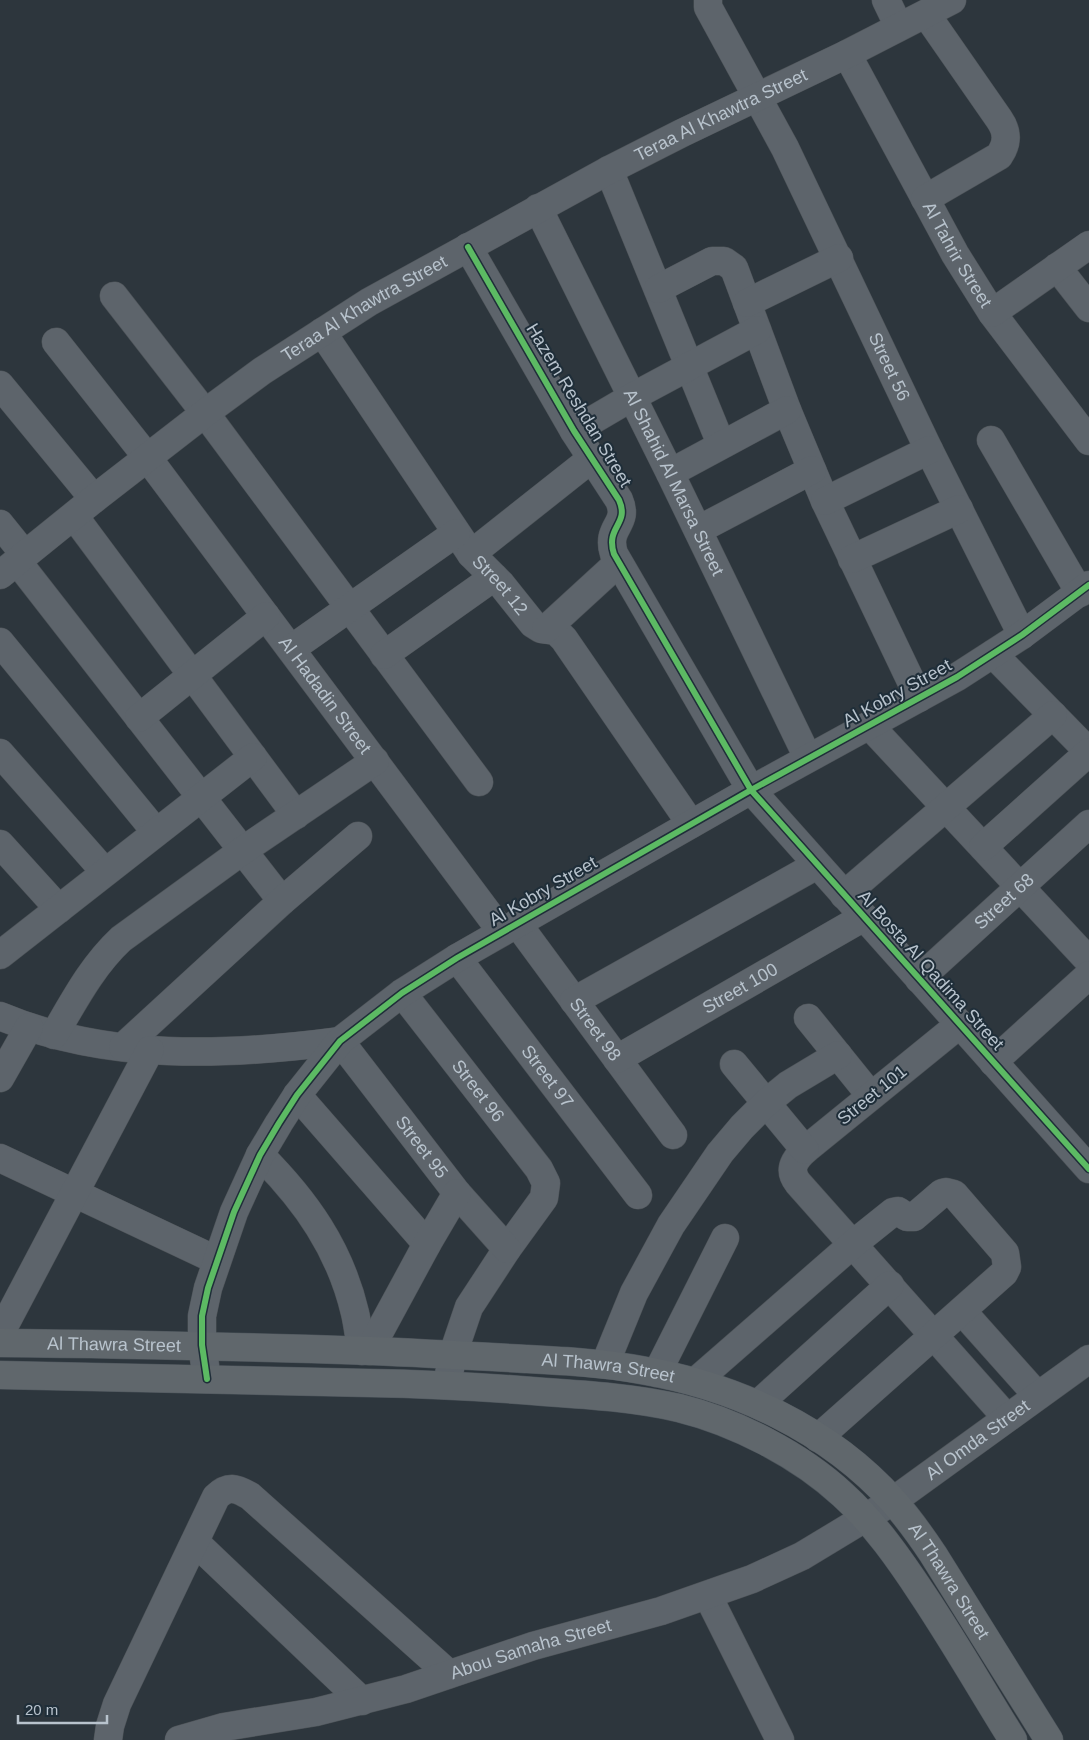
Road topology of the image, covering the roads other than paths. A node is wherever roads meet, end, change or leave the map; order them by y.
1 (708, 0) edge
2 (886, 0) edge
3 (952, 0) edge
4 (926, 14) junction
5 (899, 27) junction
6 (847, 54) junction
7 (757, 98) junction
8 (609, 170) junction
9 (925, 199) junction
10 (538, 208) junction
11 (1089, 245) edge
12 (468, 247) junction
13 (839, 258) junction
14 (1057, 267) junction
15 (658, 289) junction
16 (114, 296) dead end
17 (747, 303) junction
18 (1089, 308) edge
19 (992, 313) junction
20 (757, 330) junction
21 (322, 332) junction
22 (56, 342) dead end
23 (689, 366) junction
24 (0, 385) edge
25 (632, 397) junction
26 (787, 410) junction
27 (205, 413) junction
28 (574, 431) junction
29 (991, 440) dead end
30 (1089, 441) edge
31 (721, 444) junction
32 (929, 450) junction
33 (147, 457) junction
34 (591, 459) junction
35 (812, 470) junction
36 (670, 472) junction
37 (825, 501) junction
38 (84, 507) junction
39 (959, 509) junction
40 (0, 524) edge
41 (698, 530) junction
42 (463, 543) junction
43 (852, 559) junction
44 (618, 563) junction
45 (14, 564) edge
46 (494, 577) junction
47 (1084, 589) edge
48 (349, 608) junction
49 (266, 616) junction
50 (546, 629) junction
51 (1022, 635) junction
52 (0, 642) edge
53 (291, 649) junction
54 (384, 654) junction
55 (993, 654) junction
56 (192, 676) junction
57 (918, 698) junction
58 (1053, 715) junction
59 (139, 718) junction
60 (870, 726) junction
61 (1089, 752) edge
62 (0, 753) edge
63 (252, 757) junction
64 (808, 758) junction
65 (375, 761) junction
66 (479, 782) dead end
67 (751, 790) junction
68 (201, 798) junction
69 (946, 808) junction
70 (296, 814) junction
71 (692, 824) junction
72 (1089, 824) edge
73 (156, 832) junction
74 (358, 836) dead end
75 (0, 844) edge
76 (983, 847) junction
77 (242, 851) junction
78 (817, 865) junction
79 (105, 872) junction
80 (1020, 887) junction
81 (844, 895) junction
82 (282, 901) junction
83 (58, 909) junction
84 (864, 917) junction
85 (510, 928) junction
86 (0, 955) edge
87 (457, 958) junction
88 (1089, 961) edge
89 (1089, 974) edge
90 (919, 979) junction
91 (402, 993) junction
92 (574, 1001) junction
93 (0, 1016) edge
94 (808, 1018) dead end
95 (960, 1024) junction
96 (42, 1031) junction
97 (340, 1042) junction
98 (124, 1047) junction
99 (150, 1050) junction
100 (838, 1055) junction
101 (617, 1059) junction
102 (993, 1062) junction
103 (734, 1064) dead end
104 (0, 1078) edge
105 (297, 1095) junction
106 (871, 1096) junction
107 (766, 1103) junction
108 (673, 1135) dead end
109 (260, 1155) junction
110 (0, 1158) edge
111 (1086, 1160) edge
112 (798, 1161) junction
113 (74, 1193) junction
114 (457, 1193) junction
115 (638, 1195) dead end
116 (725, 1238) dead end
117 (427, 1244) junction
118 (853, 1244) junction
119 (506, 1249) junction
120 (216, 1260) junction
121 (890, 1285) junction
122 (8, 1297) edge
123 (962, 1311) junction
124 (0, 1334) edge
125 (935, 1335) junction
126 (0, 1343) edge
127 (202, 1345) junction
128 (366, 1351) junction
129 (452, 1354) junction
130 (1089, 1359) edge
131 (613, 1366) junction
132 (657, 1373) junction
133 (0, 1375) edge
134 (207, 1379) junction
135 (695, 1382) junction
136 (447, 1384) junction
137 (1038, 1395) junction
138 (615, 1397) junction
139 (758, 1404) junction
140 (1008, 1418) junction
141 (818, 1438) junction
142 (893, 1501) junction
143 (867, 1518) junction
144 (195, 1542) junction
145 (708, 1596) junction
146 (449, 1674) junction
147 (362, 1701) junction
148 (226, 1734) edge
149 (108, 1740) edge
150 (180, 1740) edge
151 (780, 1740) edge
152 (1013, 1740) edge
153 (1049, 1740) edge

1 - 7 street, Street 56
2 - 5 street
3 - 4 street, Teraa Al Khawtra Street
4 - 5 street, Teraa Al Khawtra Street
4 - 9 street
5 - 6 street, Teraa Al Khawtra Street
6 - 7 street, Teraa Al Khawtra Street
6 - 9 street, Al Tahrir Street
7 - 8 street, Teraa Al Khawtra Street
7 - 13 street, Street 56
8 - 10 street, Teraa Al Khawtra Street
8 - 15 street
9 - 19 street, Al Tahrir Street
10 - 12 street, Teraa Al Khawtra Street
10 - 25 street, Al Shahid Al Marsa Street
11 - 14 street
12 - 21 street, Teraa Al Khawtra Street
12 - 28 street, Hazem Reshdan Street
13 - 17 street
13 - 32 street, Street 56
14 - 18 street
14 - 19 street
15 - 17 street
15 - 23 street
16 - 27 street
17 - 20 street
19 - 30 street, Al Tahrir Street
20 - 23 street
20 - 26 street
21 - 27 street, Teraa Al Khawtra Street
21 - 42 street, Street 12
22 - 33 street, Al Hadadin Street
23 - 25 street
23 - 31 street
24 - 38 street
25 - 28 street
25 - 36 street, Al Shahid Al Marsa Street
26 - 31 street
26 - 35 street
27 - 33 street, Teraa Al Khawtra Street
27 - 48 street
28 - 34 street, Hazem Reshdan Street
29 - 47 street
31 - 36 street
32 - 37 street
32 - 39 street, Street 56
33 - 38 street, Teraa Al Khawtra Street
33 - 49 street, Al Hadadin Street
34 - 42 street
34 - 44 street, Hazem Reshdan Street
35 - 37 street
35 - 41 street
36 - 41 street, Al Shahid Al Marsa Street
37 - 43 street
38 - 45 street, Teraa Al Khawtra Street
38 - 56 street
39 - 43 street
39 - 51 street, Street 56
40 - 45 street
41 - 64 street, Al Shahid Al Marsa Street
42 - 46 street, Street 12
42 - 48 street
43 - 57 street
44 - 50 street
44 - 67 street, Hazem Reshdan Street
45 - 59 street
46 - 50 street, Street 12
46 - 54 street
47 - 51 street, Al Kobry Street
48 - 53 street
48 - 54 street
49 - 53 street, Al Hadadin Street
49 - 56 street
50 - 71 street, Street 12
51 - 55 street, Al Kobry Street
52 - 73 street
53 - 65 street, Al Hadadin Street
54 - 66 street
55 - 57 street, Al Kobry Street
55 - 58 street
56 - 59 street
56 - 63 street
57 - 60 street, Al Kobry Street
58 - 61 street
58 - 69 street
59 - 68 street
60 - 64 street, Al Kobry Street
60 - 69 street
61 - 76 street
62 - 79 street
63 - 68 street
63 - 70 street
64 - 67 street, Al Kobry Street
65 - 70 street
65 - 85 street, Al Hadadin Street
67 - 71 street, Al Kobry Street
67 - 78 street, Al Bosta Al Qadima Street
68 - 73 street
68 - 77 street
69 - 76 street
69 - 81 street
70 - 77 street
71 - 85 street, Al Kobry Street
72 - 80 street, Street 68
73 - 79 street
74 - 82 street
75 - 83 street
76 - 80 street
77 - 82 street
77 - 96 street
78 - 81 street, Al Bosta Al Qadima Street
78 - 92 street
79 - 83 street
80 - 88 street
80 - 90 street, Street 68
81 - 84 street, Al Bosta Al Qadima Street
82 - 98 street
83 - 86 street
84 - 90 street, Al Bosta Al Qadima Street
84 - 101 street, Street 100
85 - 87 street, Al Kobry Street
85 - 92 street, Street 98
87 - 91 street, Al Kobry Street
87 - 115 street, Street 97
89 - 102 street
90 - 95 street, Al Bosta Al Qadima Street
91 - 97 street, Al Kobry Street
91 - 119 street, Street 96
92 - 101 street, Street 98
93 - 96 street
94 - 100 street
95 - 102 street, Al Bosta Al Qadima Street
95 - 106 street, Street 101
96 - 98 street
96 - 104 street
97 - 99 street
97 - 105 street, Al Kobry Street
97 - 114 street, Street 95
98 - 99 street
99 - 113 street
100 - 106 street
100 - 107 street
101 - 108 street, Street 98
102 - 111 street, Al Bosta Al Qadima Street
103 - 107 street
105 - 109 street, Al Kobry Street
105 - 117 street
106 - 112 street, Street 101
107 - 112 street
107 - 131 street
109 - 120 street, Al Kobry Street
109 - 128 street
110 - 113 street
112 - 118 street
113 - 120 street
113 - 122 street
114 - 117 street
114 - 119 street, Street 95
116 - 132 street
117 - 128 street
118 - 121 street
118 - 123 street
118 - 135 street
119 - 129 street
120 - 127 street, Al Kobry Street
121 - 125 street
121 - 139 street
122 - 124 street
123 - 125 street
123 - 137 street
125 - 140 street
125 - 141 street
126 - 127 main road, Al Thawra Street
127 - 128 main road, Al Thawra Street
127 - 134 street, Al Kobry Street
128 - 129 main road, Al Thawra Street
129 - 131 main road, Al Thawra Street
129 - 136 street
130 - 137 street, Al Omda Street
131 - 132 main road, Al Thawra Street
131 - 138 main road
132 - 135 main road, Al Thawra Street
133 - 134 main road, Al Thawra Street
134 - 136 main road, Al Thawra Street
135 - 139 main road, Al Thawra Street
136 - 138 main road, Al Thawra Street
137 - 140 street, Al Omda Street
138 - 143 main road, Al Thawra Street
139 - 141 main road, Al Thawra Street
140 - 142 street, Al Omda Street
141 - 142 main road, Al Thawra Street
142 - 143 street, Al Omda Street
142 - 153 main road, Al Thawra Street
143 - 145 street, Abou Samaha Street
143 - 152 main road, Al Thawra Street
144 - 146 street
144 - 147 street
144 - 149 street
145 - 146 street, Abou Samaha Street
145 - 151 street
146 - 147 street, Abou Samaha Street
147 - 148 street, Abou Samaha Street
148 - 150 street, Abou Samaha Street

